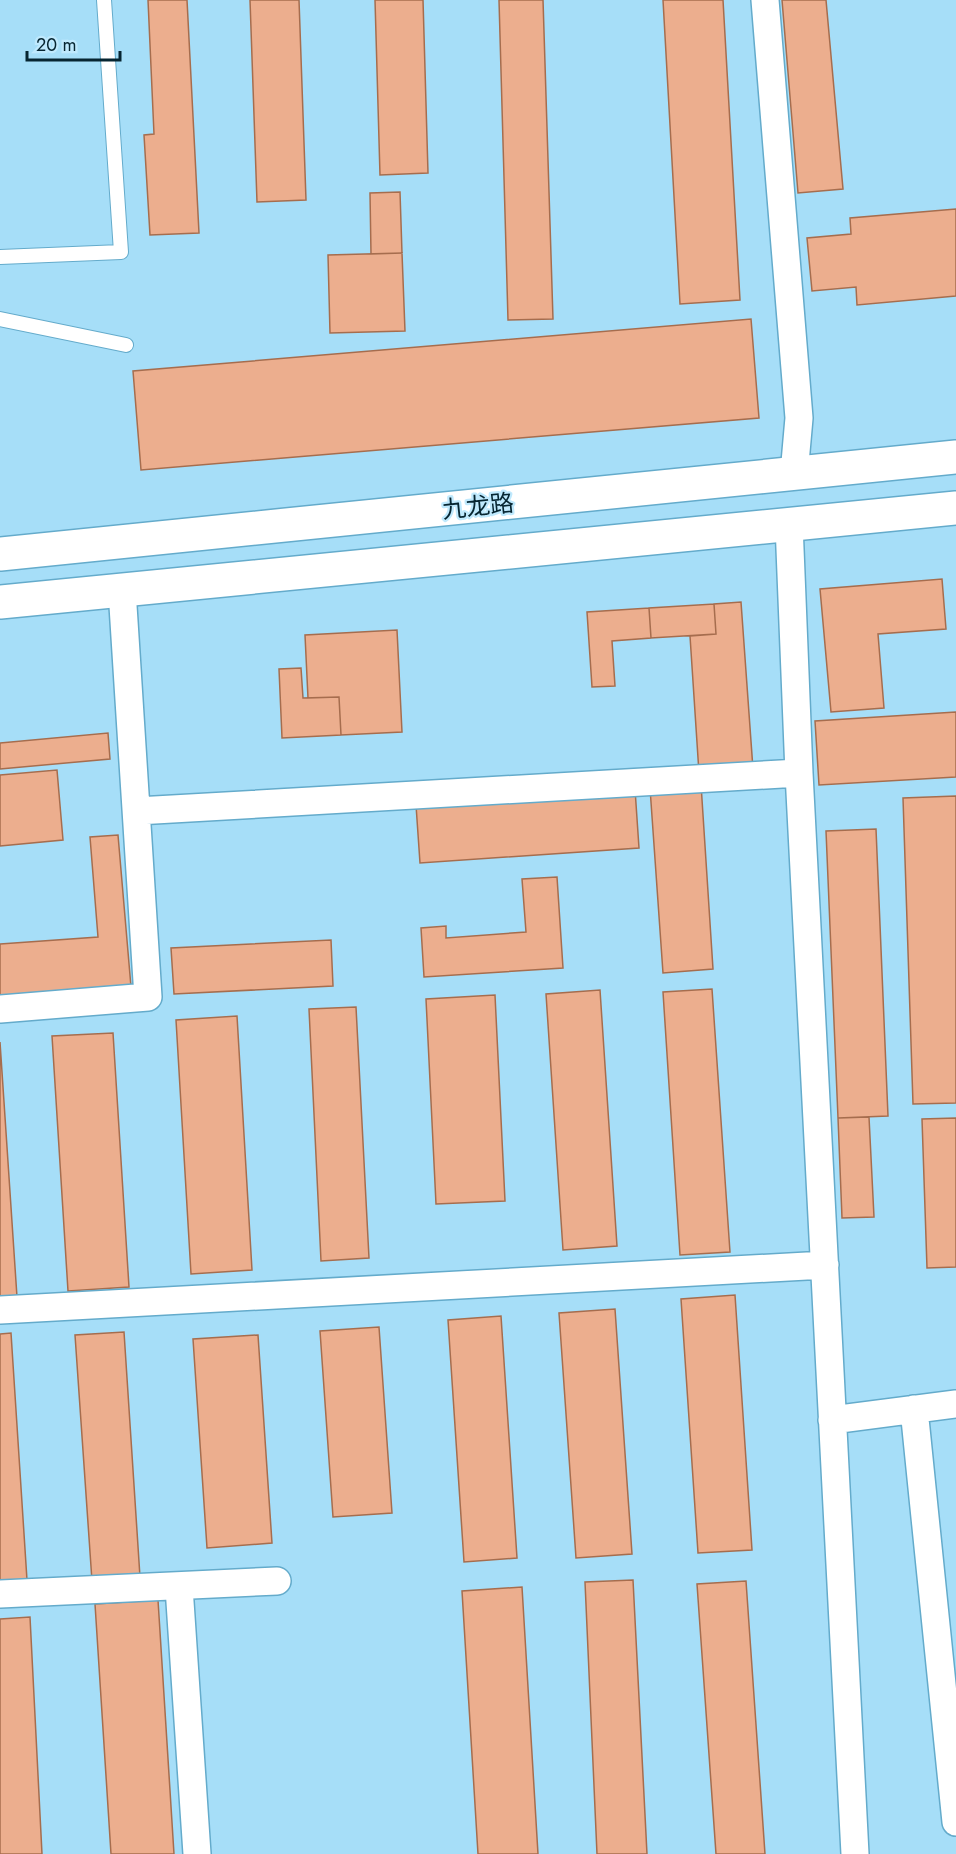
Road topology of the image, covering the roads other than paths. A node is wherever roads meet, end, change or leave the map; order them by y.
1 (104, 0) edge
2 (765, 0) edge
3 (0, 257) edge
4 (0, 319) edge
5 (126, 345) dead end
6 (956, 457) edge
7 (794, 474) junction
8 (956, 508) edge
9 (789, 524) junction
10 (0, 554) edge
11 (122, 590) junction
12 (0, 602) edge
13 (799, 773) junction
14 (137, 811) junction
15 (0, 1009) edge
16 (825, 1265) junction
17 (0, 1310) edge
18 (956, 1404) edge
19 (914, 1409) junction
20 (832, 1420) junction
21 (277, 1581) dead end
22 (179, 1587) junction
23 (0, 1594) edge
24 (956, 1822) edge
25 (197, 1854) edge
26 (855, 1854) edge

1 - 3 lane
2 - 7 street
4 - 5 lane
6 - 7 main road, 九龙路
7 - 10 main road, 九龙路
8 - 9 main road, 九龙路
9 - 11 main road, 九龙路
9 - 13 street
11 - 12 main road, 九龙路
11 - 14 street
13 - 14 street
13 - 16 street
14 - 15 street
16 - 17 street
16 - 20 street
18 - 19 street
19 - 20 street
19 - 24 street
20 - 26 street
21 - 22 street
22 - 23 street
22 - 25 street

